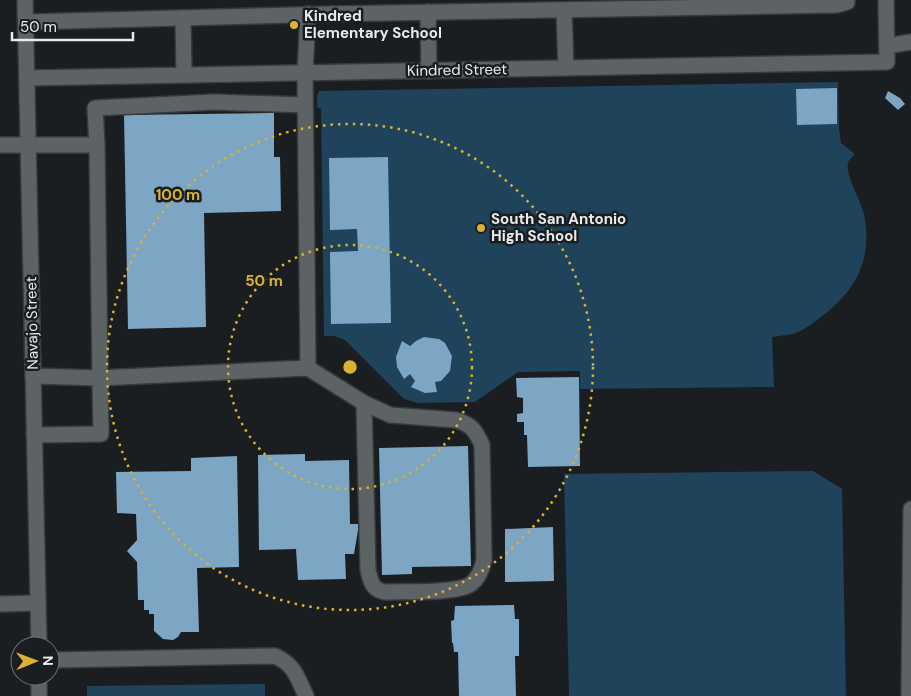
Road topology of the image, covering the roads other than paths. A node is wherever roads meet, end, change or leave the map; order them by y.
1 (26, 0) edge
2 (847, 0) edge
3 (886, 0) edge
4 (564, 10) junction
5 (428, 12) junction
6 (308, 14) junction
7 (182, 18) junction
8 (26, 22) junction
9 (911, 42) edge
10 (887, 46) junction
11 (566, 68) junction
12 (429, 71) junction
13 (305, 73) junction
14 (184, 75) junction
15 (27, 78) junction
16 (305, 104) junction
17 (0, 145) edge
18 (28, 145) junction
19 (97, 145) junction
20 (308, 368) junction
21 (33, 376) junction
22 (100, 378) junction
23 (364, 403) junction
24 (34, 435) junction
25 (911, 509) edge
26 (38, 603) junction
27 (0, 604) edge
28 (39, 636) edge
29 (60, 660) edge
30 (306, 696) edge
31 (909, 696) edge

1 - 8 street, Navajo Street
2 - 4 street
3 - 10 street
4 - 5 street
4 - 11 street
5 - 6 street
5 - 12 street
6 - 7 street
6 - 13 street
7 - 8 street
7 - 14 street
8 - 15 street, Navajo Street
9 - 10 street
10 - 11 street, Kindred Street
11 - 12 street, Kindred Street
12 - 13 street, Kindred Street
13 - 14 street, Kindred Street
13 - 16 street
14 - 15 street, Kindred Street
15 - 18 street, Navajo Street
16 - 19 street
16 - 20 street
17 - 18 street
18 - 19 street
18 - 21 street, Navajo Street
19 - 22 street
20 - 22 street
20 - 23 street
21 - 22 street
21 - 24 street, Navajo Street
22 - 24 street
23 - 23 street
24 - 26 street, Navajo Street
25 - 31 street
26 - 27 street
26 - 28 street, Navajo Street
29 - 30 street

